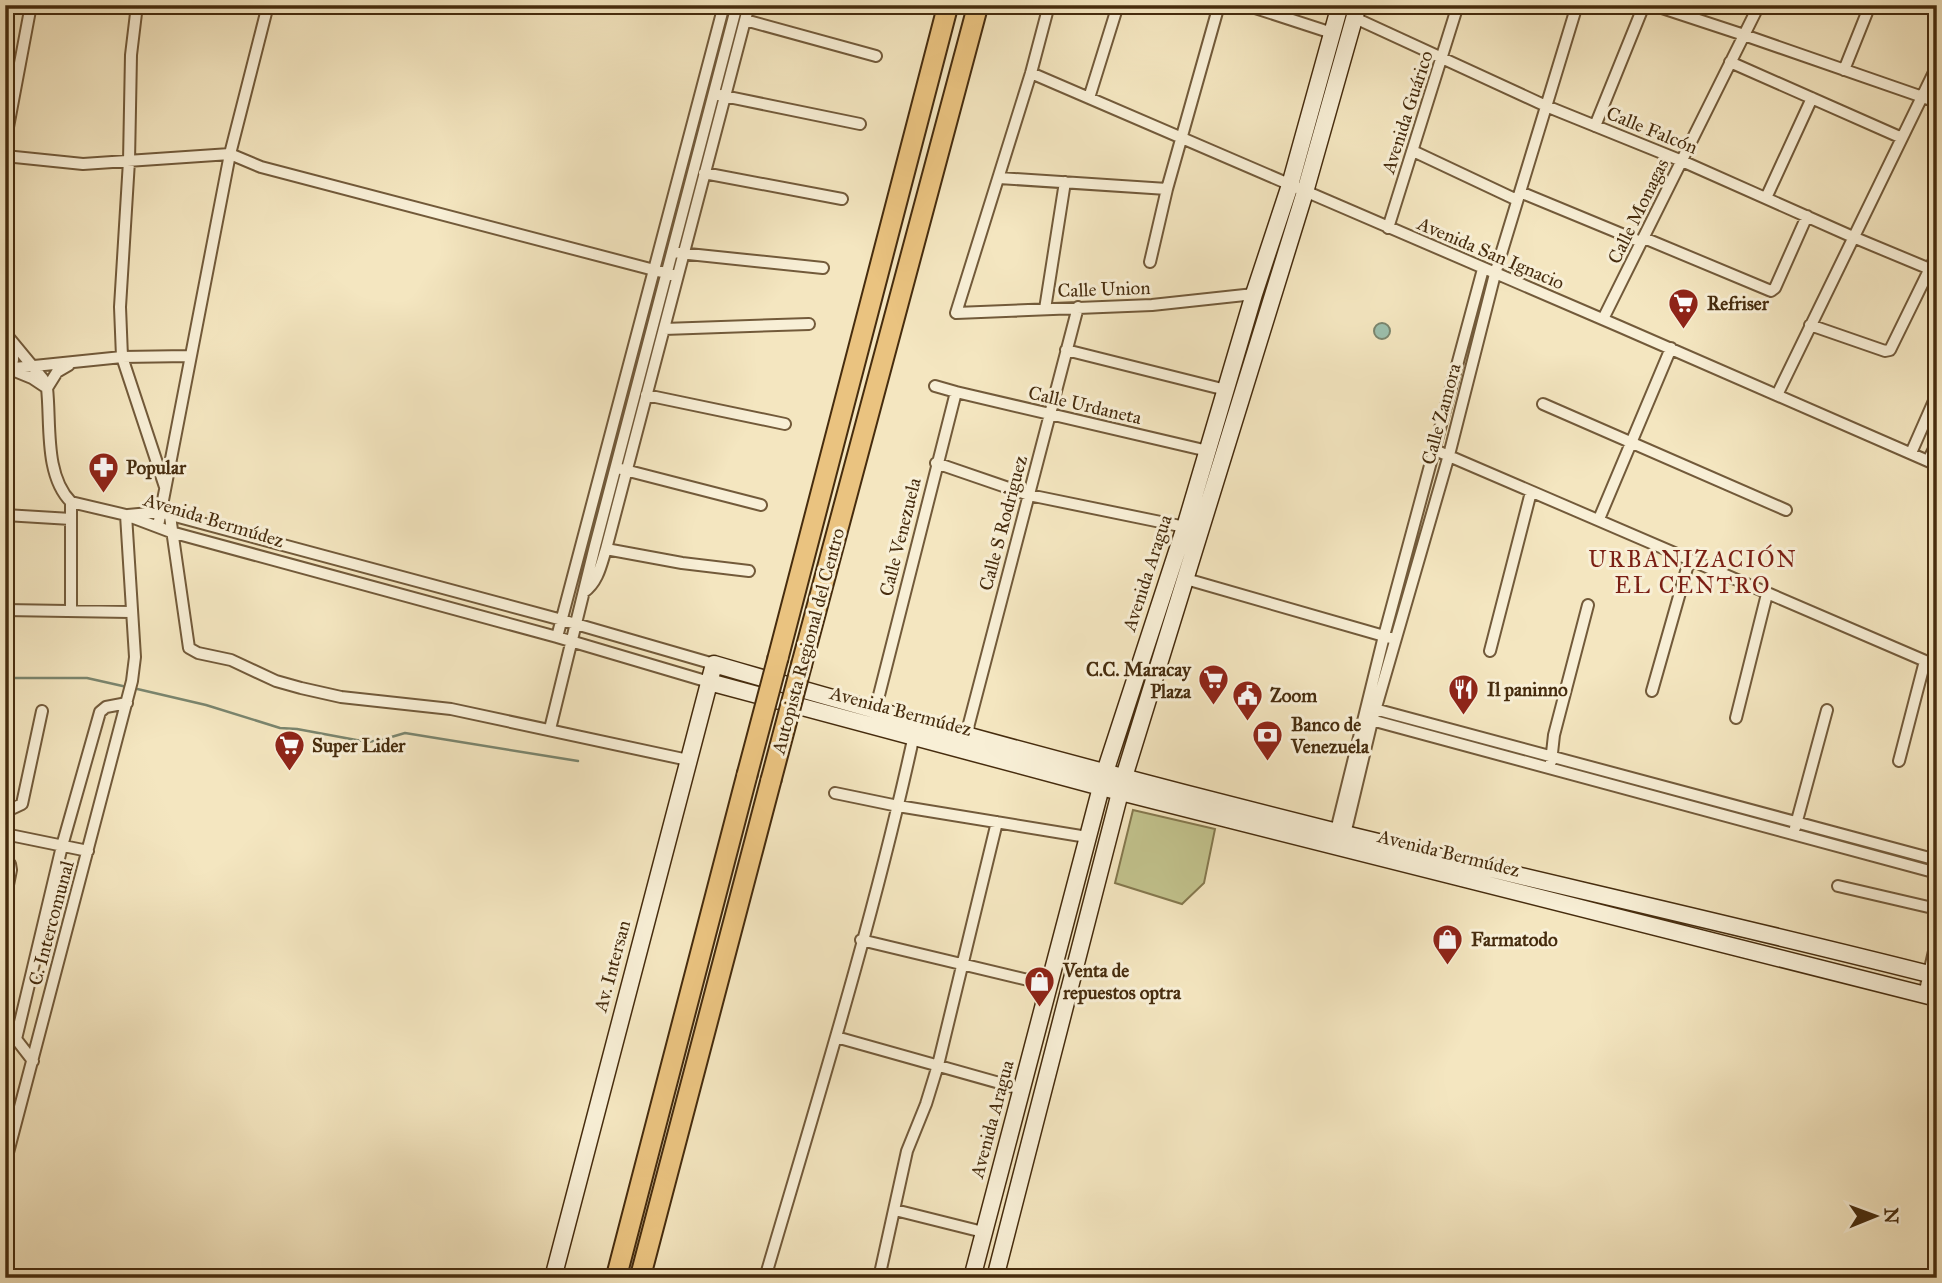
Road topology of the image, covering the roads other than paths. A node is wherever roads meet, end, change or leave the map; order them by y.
1 (31, 5) edge
2 (137, 5) edge
3 (268, 5) edge
4 (724, 5) edge
5 (737, 5) edge
6 (749, 5) edge
7 (948, 5) edge
8 (978, 5) edge
9 (1049, 5) edge
10 (1118, 5) edge
11 (1219, 5) edge
12 (1246, 5) edge
13 (1340, 5) edge
14 (1458, 5) edge
15 (1577, 5) edge
16 (1644, 5) edge
17 (1653, 5) edge
18 (1759, 5) edge
19 (1870, 5) edge
20 (1356, 11) edge
21 (746, 20) junction
22 (1332, 33) junction
23 (1744, 34) junction
24 (876, 56) dead end
25 (1442, 60) junction
26 (1730, 62) junction
27 (1937, 66) edge
28 (1844, 70) junction
29 (1031, 73) junction
30 (719, 95) junction
31 (1922, 97) junction
32 (1089, 98) junction
33 (1812, 98) junction
34 (1937, 102) edge
35 (1546, 106) junction
36 (860, 124) dead end
37 (1595, 126) junction
38 (1182, 138) junction
39 (1902, 138) junction
40 (5, 143) edge
41 (1413, 151) junction
42 (230, 154) junction
43 (5, 156) edge
44 (129, 161) junction
45 (1682, 161) junction
46 (704, 173) junction
47 (999, 178) junction
48 (1065, 182) junction
49 (1290, 185) junction
50 (1167, 189) junction
51 (1305, 192) junction
52 (1518, 196) junction
53 (1766, 198) junction
54 (842, 199) dead end
55 (1807, 216) junction
56 (1388, 228) junction
57 (1853, 237) junction
58 (1642, 240) junction
59 (659, 249) junction
60 (677, 253) junction
61 (1937, 254) edge
62 (1150, 262) dead end
63 (823, 268) dead end
64 (1483, 269) junction
65 (1933, 270) edge
66 (666, 273) junction
67 (1495, 274) junction
68 (1254, 294) junction
69 (1077, 307) junction
70 (1045, 309) junction
71 (1603, 319) junction
72 (810, 324) dead end
73 (1810, 325) junction
74 (664, 329) junction
75 (9, 338) edge
76 (1671, 348) junction
77 (1066, 350) junction
78 (24, 354) junction
79 (189, 356) junction
80 (122, 357) junction
81 (71, 364) junction
82 (34, 368) junction
83 (8, 369) edge
84 (935, 386) dead end
85 (47, 388) junction
86 (1226, 390) junction
87 (956, 392) junction
88 (1937, 394) edge
89 (646, 395) junction
90 (1777, 395) junction
91 (1543, 404) dead end
92 (1049, 416) junction
93 (785, 424) dead end
94 (1630, 442) junction
95 (1937, 443) edge
96 (1435, 450) junction
97 (1208, 451) junction
98 (1911, 453) junction
99 (1449, 455) junction
100 (936, 463) junction
101 (1933, 463) edge
102 (621, 469) junction
103 (165, 489) junction
104 (1531, 492) junction
105 (1028, 495) junction
106 (71, 502) junction
107 (761, 505) dead end
108 (1786, 510) dead end
109 (165, 514) junction
110 (5, 515) edge
111 (126, 515) junction
112 (71, 519) junction
113 (1599, 519) junction
114 (158, 526) junction
115 (1185, 527) junction
116 (172, 532) junction
117 (606, 549) junction
118 (1689, 561) junction
119 (749, 571) dead end
120 (1186, 579) junction
121 (584, 592) junction
122 (1767, 594) junction
123 (1588, 605) dead end
124 (5, 610) edge
125 (71, 611) junction
126 (130, 612) junction
127 (562, 620) junction
128 (576, 624) junction
129 (557, 637) junction
130 (1390, 638) junction
131 (573, 641) junction
132 (1490, 651) dead end
133 (1926, 661) junction
134 (714, 664) junction
135 (1937, 666) edge
136 (709, 682) junction
137 (1652, 691) dead end
138 (130, 692) junction
139 (1826, 710) dead end
140 (42, 711) dead end
141 (875, 711) junction
142 (1369, 714) junction
143 (1735, 718) dead end
144 (550, 729) junction
145 (914, 735) junction
146 (964, 743) junction
147 (688, 760) junction
148 (1899, 761) dead end
149 (1550, 763) junction
150 (1103, 779) junction
151 (1123, 785) junction
152 (835, 793) dead end
153 (898, 806) junction
154 (5, 812) edge
155 (997, 822) junction
156 (1795, 829) junction
157 (1340, 833) junction
158 (5, 834) edge
159 (1087, 837) junction
160 (62, 846) junction
161 (88, 851) junction
162 (1937, 860) edge
163 (5, 862) edge
164 (1937, 873) edge
165 (1528, 878) junction
166 (1838, 886) dead end
167 (1523, 894) junction
168 (5, 900) edge
169 (1937, 909) edge
170 (1937, 938) edge
171 (861, 940) junction
172 (963, 964) junction
173 (1933, 975) edge
174 (1049, 985) junction
175 (1933, 996) edge
176 (836, 1037) junction
177 (33, 1061) junction
178 (938, 1065) junction
179 (1021, 1089) junction
180 (5, 1164) edge
181 (894, 1210) junction
182 (983, 1232) junction
183 (553, 1278) edge
184 (616, 1278) edge
185 (640, 1278) edge
186 (765, 1278) edge
187 (879, 1278) edge
188 (972, 1278) edge
189 (995, 1278) edge

1 - 40 street
2 - 44 street
3 - 42 street
4 - 59 street
5 - 30 street
6 - 21 street
7 - 184 highway, Autopista Regional del Centro, bridge
8 - 185 highway, Autopista Regional del Centro, bridge
9 - 29 street
10 - 32 street
11 - 38 street
12 - 22 street
13 - 22 street, Avenida Aragua
14 - 25 street, Avenida Guárico
15 - 35 street, Calle Zamora
16 - 37 street
17 - 23 street
18 - 23 street, Calle Monagas
19 - 28 street
20 - 25 street, Calle Falcón
20 - 51 street, Avenida Aragua
21 - 24 street
21 - 30 street
22 - 49 street, Avenida Aragua
23 - 26 street, Calle Monagas
23 - 28 street
25 - 35 street, Calle Falcón
25 - 41 street, Avenida Guárico
26 - 33 street
26 - 45 street, Calle Monagas
27 - 31 street
28 - 31 street
29 - 32 street, Avenida San Ignacio
29 - 47 street
30 - 36 street
30 - 46 street
30 - 60 street
31 - 34 street
31 - 39 street
32 - 38 street, Avenida San Ignacio
33 - 39 street
33 - 53 street
35 - 37 street, Calle Falcón
35 - 52 street, Calle Zamora
37 - 45 street, Calle Falcón
38 - 49 street, Avenida San Ignacio
38 - 50 street
39 - 57 street
41 - 52 street
41 - 56 street, Avenida Guárico
42 - 44 street
42 - 66 street
42 - 79 street
43 - 44 street
44 - 80 street
45 - 53 street, Calle Falcón
45 - 58 street, Calle Monagas
46 - 54 street
46 - 60 street
47 - 48 street
47 - 70 street, Calle Union
48 - 50 street
48 - 70 street
49 - 51 street, Avenida San Ignacio
49 - 68 street, Avenida Aragua
50 - 62 street
51 - 56 street, Avenida San Ignacio
51 - 120 street, Avenida Aragua
52 - 58 street
52 - 67 street, Calle Zamora
53 - 55 street, Calle Falcón
55 - 57 street, Calle Falcón
55 - 58 street
56 - 64 street, Avenida San Ignacio
57 - 65 street, Calle Falcón
57 - 73 street
58 - 71 street, Calle Monagas
59 - 60 street
59 - 66 street
60 - 63 street
60 - 66 street
61 - 65 street
64 - 67 street, Avenida San Ignacio
64 - 96 street, Calle Zamora
65 - 73 street
66 - 74 street
66 - 102 street
66 - 127 street
67 - 71 street, Avenida San Ignacio
67 - 99 street, Calle Zamora
68 - 69 street, Calle Union
68 - 86 street, Avenida Aragua
69 - 70 street, Calle Union
69 - 77 street, Calle S Rodriguez
71 - 76 street, Avenida San Ignacio
72 - 74 street
73 - 90 street
74 - 89 street
75 - 78 street
75 - 83 street
76 - 90 street, Avenida San Ignacio
76 - 94 street
77 - 86 street
77 - 92 street, Calle S Rodriguez
78 - 81 street
78 - 82 street
79 - 80 street
79 - 103 street
80 - 81 street
80 - 103 street
81 - 82 street
81 - 85 street
82 - 83 street
82 - 85 street
83 - 85 street
84 - 87 street
85 - 106 street
86 - 97 street, Avenida Aragua
87 - 92 street, Calle Urdaneta
87 - 100 street, Calle Venezuela
88 - 98 street
89 - 93 street
89 - 102 street
90 - 98 street, Avenida San Ignacio
91 - 94 street
92 - 97 street, Calle Urdaneta
92 - 105 street, Calle S Rodriguez
94 - 108 street
94 - 113 street
95 - 101 street
96 - 99 street
96 - 130 street, Calle Zamora
97 - 115 street, Avenida Aragua
98 - 101 street, Avenida San Ignacio
99 - 104 street
99 - 130 street, Calle Zamora
100 - 105 street
100 - 141 street, Calle Venezuela
102 - 107 street
102 - 117 street
102 - 121 street
103 - 109 street
104 - 113 street
104 - 132 street
105 - 115 street
105 - 146 street, Calle S Rodriguez
106 - 111 street
106 - 112 street
109 - 111 street, Avenida Bermúdez
109 - 114 street
109 - 116 street
109 - 127 street, Avenida Bermúdez
110 - 112 street
111 - 114 street, Avenida Bermúdez
111 - 126 street, C. Intercomunal
112 - 125 street
113 - 118 street
114 - 116 street, Avenida Bermúdez
115 - 150 street, Avenida Aragua
116 - 129 street, Avenida Bermúdez
116 - 144 street
117 - 119 street
117 - 121 street
118 - 122 street
118 - 137 street
120 - 130 street
120 - 151 street, Avenida Aragua
121 - 128 street
122 - 133 street
122 - 143 street
123 - 149 street
124 - 125 street
125 - 126 street
126 - 138 street, C. Intercomunal
127 - 128 street, Avenida Bermúdez
127 - 129 street
128 - 131 street
128 - 134 street, Avenida Bermúdez
129 - 131 street, Avenida Bermúdez
130 - 142 street, Calle Zamora
131 - 136 street, Avenida Bermúdez
131 - 144 street
133 - 135 street
133 - 148 street
134 - 136 street, Av. Intersan
134 - 141 street, Avenida Bermúdez
136 - 145 street, Avenida Bermúdez
136 - 147 street, Av. Intersan
138 - 160 street
138 - 161 street, C. Intercomunal
139 - 156 street
140 - 154 street
141 - 146 street, Avenida Bermúdez
142 - 149 street
142 - 157 street, Calle Zamora
144 - 147 street
145 - 146 street, Avenida Bermúdez
145 - 153 street
146 - 150 street, Avenida Bermúdez
147 - 183 street, Av. Intersan
149 - 156 street
150 - 151 street, Avenida Bermúdez
150 - 159 street, Avenida Aragua
151 - 157 street, Avenida Bermúdez
151 - 167 street, Avenida Bermúdez
151 - 189 street, Avenida Aragua
152 - 153 street
153 - 155 street
153 - 171 street
155 - 159 street
155 - 172 street
156 - 162 street
156 - 164 street
157 - 165 street, Avenida Bermúdez
158 - 160 street
159 - 174 street, Avenida Aragua
160 - 161 street
160 - 177 street
161 - 177 street, C. Intercomunal
163 - 168 street
165 - 167 street
165 - 173 street, Avenida Bermúdez
166 - 169 street
167 - 175 street, Avenida Bermúdez
170 - 173 street
171 - 172 street
171 - 176 street
172 - 174 street
172 - 178 street
173 - 175 street
174 - 179 street, Avenida Aragua
176 - 178 street
176 - 186 street
177 - 180 street, C. Intercomunal
178 - 179 street
178 - 181 street
179 - 182 street, Avenida Aragua
181 - 182 street
181 - 187 street
182 - 188 street, Avenida Aragua

